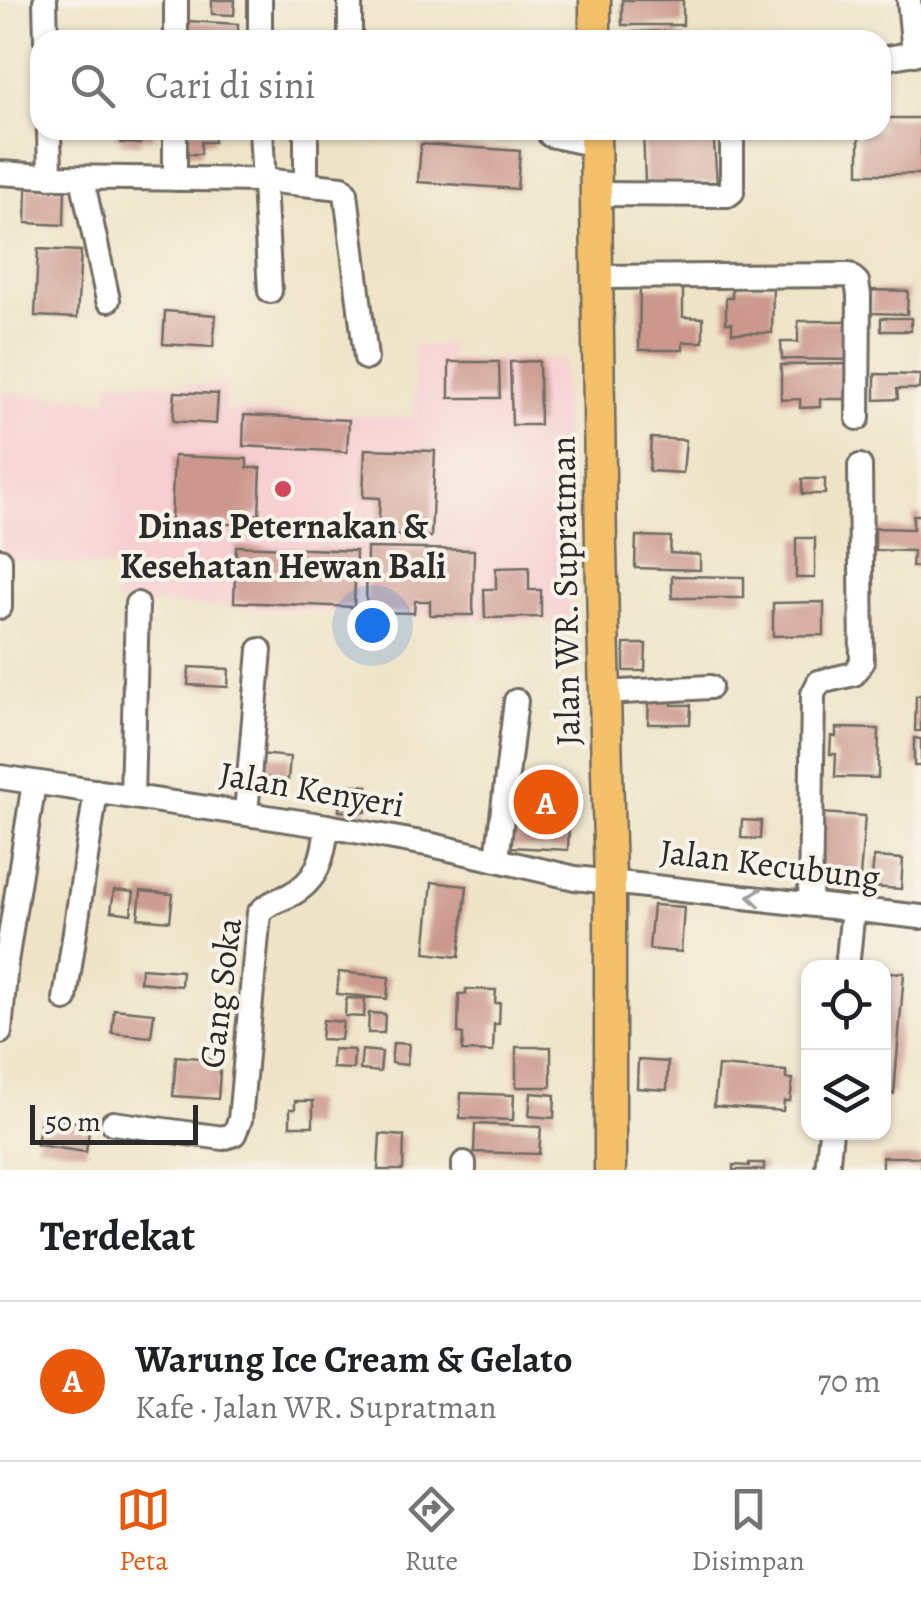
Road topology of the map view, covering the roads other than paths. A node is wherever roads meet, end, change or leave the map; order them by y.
1 (176, 0) edge
2 (260, 0) edge
3 (350, 0) edge
4 (595, 0) edge
5 (909, 0) edge
6 (45, 1) edge
7 (46, 30) edge
8 (176, 30) edge
9 (260, 30) edge
10 (350, 30) edge
11 (595, 30) edge
12 (917, 53) edge
13 (891, 57) edge
14 (49, 140) edge
15 (175, 140) edge
16 (261, 140) edge
17 (306, 140) edge
18 (595, 140) edge
19 (732, 140) edge
20 (0, 173) edge
21 (50, 176) junction
22 (82, 178) junction
23 (175, 179) junction
24 (262, 180) junction
25 (306, 183) junction
26 (596, 194) junction
27 (596, 277) junction
28 (270, 291) dead end
29 (108, 300) dead end
30 (366, 358) dead end
31 (858, 418) dead end
32 (860, 466) dead end
33 (0, 560) edge
34 (137, 604) dead end
35 (0, 607) edge
36 (260, 650) dead end
37 (710, 688) dead end
38 (605, 692) junction
39 (516, 701) dead end
40 (0, 777) edge
41 (34, 783) junction
42 (96, 791) junction
43 (132, 797) junction
44 (246, 812) junction
45 (327, 826) junction
46 (497, 860) junction
47 (610, 880) junction
48 (810, 904) junction
49 (853, 909) junction
50 (921, 917) edge
51 (849, 960) edge
52 (65, 999) dead end
53 (0, 1032) edge
54 (113, 1124) dead end
55 (830, 1140) edge
56 (610, 1170) edge
57 (826, 1170) edge

1 - 8 street
2 - 9 street
3 - 10 street
4 - 11 main road
5 - 12 street
6 - 7 street
12 - 13 street
14 - 21 street
15 - 23 street
16 - 24 street
17 - 25 street
18 - 26 main road, Jalan WR. Supratman
19 - 26 street
20 - 21 street
21 - 22 street
22 - 23 street
22 - 29 street
23 - 24 street
24 - 25 street
24 - 28 street
25 - 30 street
26 - 27 main road, Jalan WR. Supratman
27 - 31 street
27 - 38 main road, Jalan WR. Supratman
32 - 48 street
33 - 35 street
34 - 43 street
36 - 44 street
37 - 38 street
38 - 47 main road, Jalan WR. Supratman
39 - 46 street
40 - 41 street, Jalan Kenyeri
41 - 42 street, Jalan Kenyeri
41 - 53 street
42 - 43 street, Jalan Kenyeri
42 - 52 street
43 - 44 street, Jalan Kenyeri
44 - 45 street, Jalan Kenyeri
45 - 46 street, Jalan Kenyeri
45 - 54 street, Gang Soka
46 - 47 street, Jalan Kenyeri
48 -> 47 street, Jalan Kecubung
47 - 56 main road, Jalan WR. Supratman
48 - 49 street, Jalan Kecubung
49 - 50 street, Jalan Kecubung
49 - 51 street
55 - 57 street

